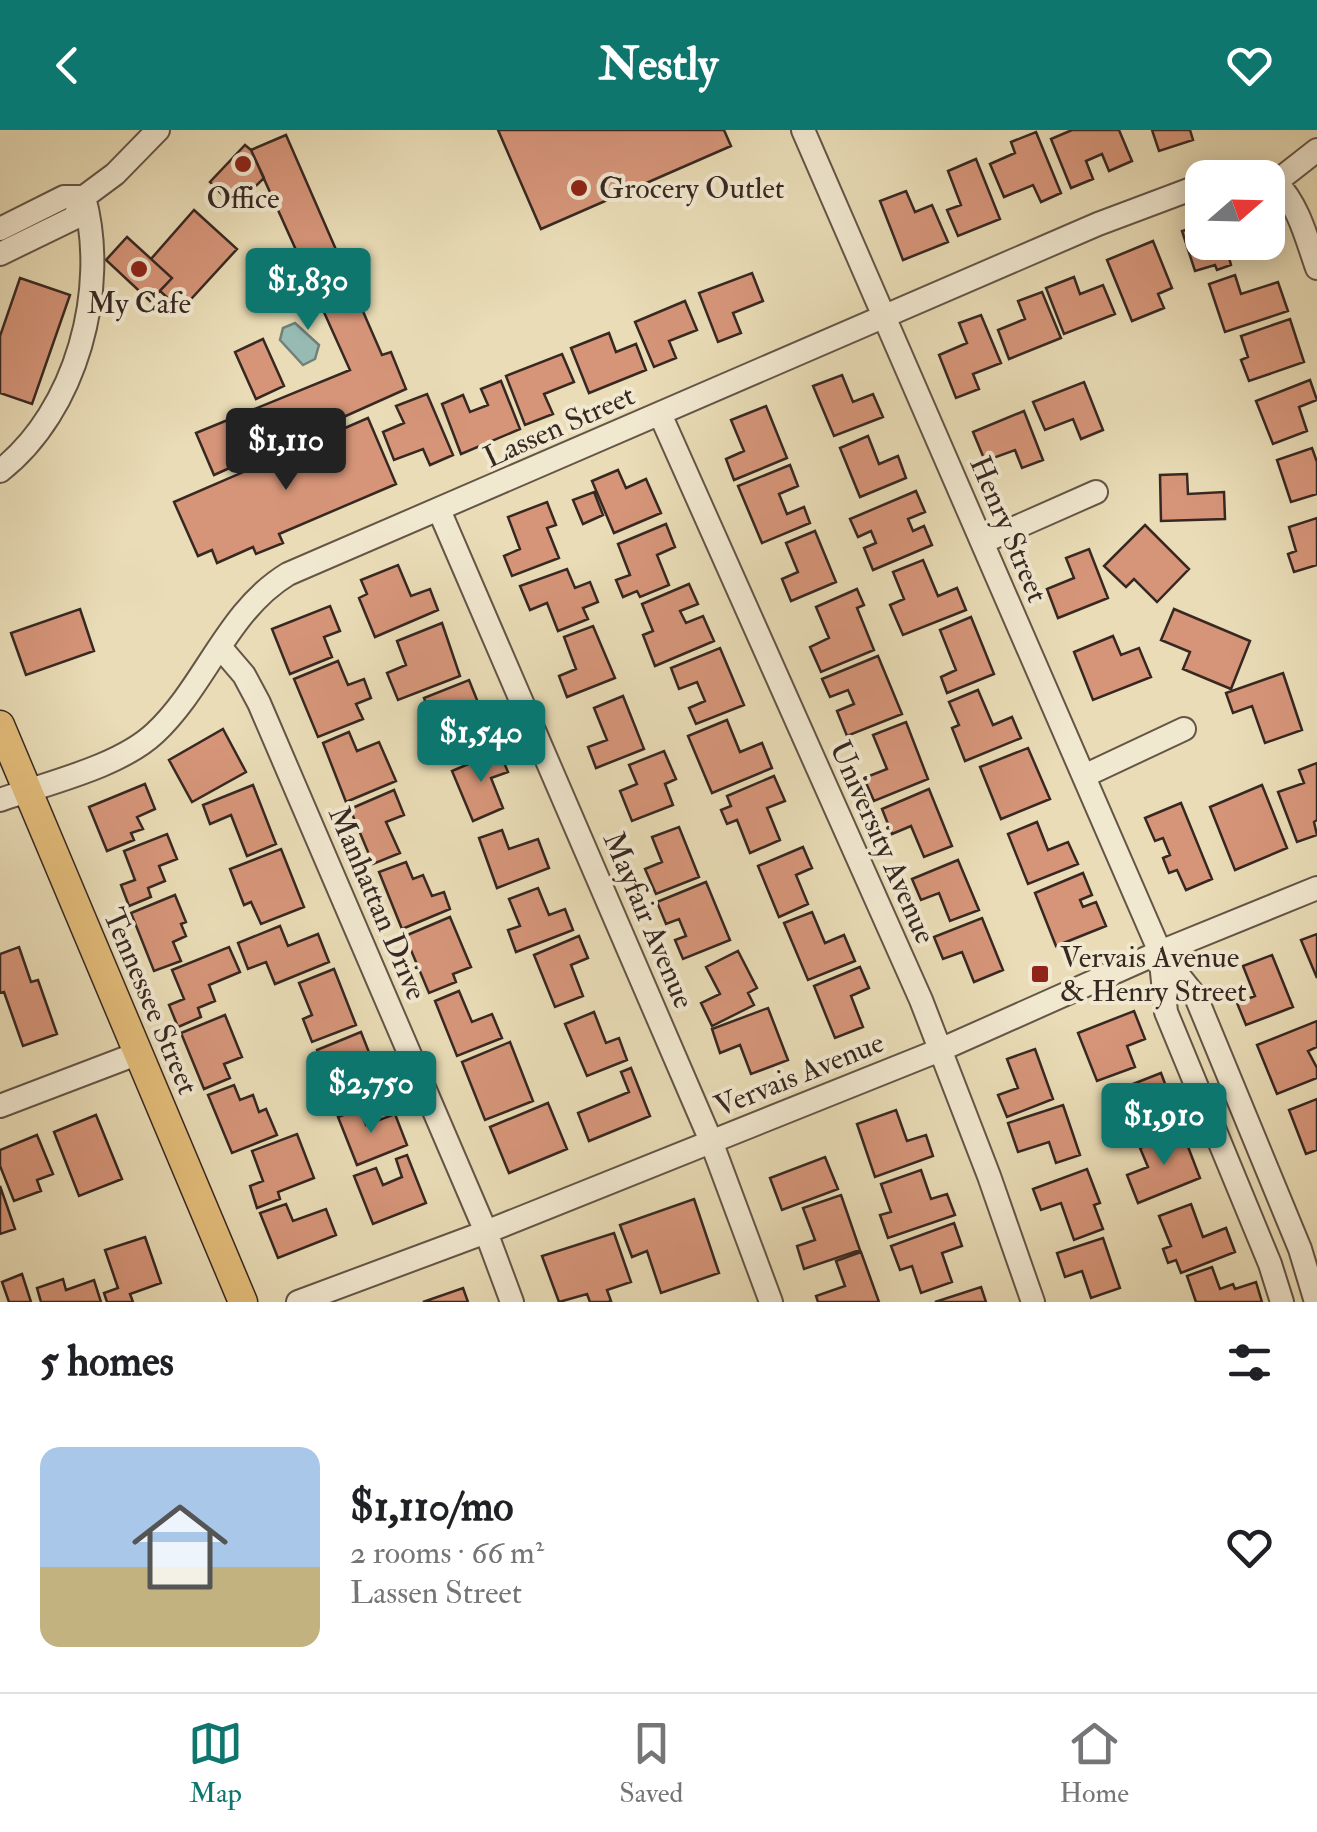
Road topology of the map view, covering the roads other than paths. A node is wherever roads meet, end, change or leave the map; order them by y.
1 (158, 130) edge
2 (802, 130) edge
3 (1317, 150) edge
4 (1285, 170) edge
5 (1185, 191) edge
6 (1285, 192) edge
7 (84, 196) junction
8 (0, 229) edge
9 (0, 254) edge
10 (1317, 268) edge
11 (885, 317) junction
12 (660, 414) junction
13 (0, 470) edge
14 (1096, 492) dead end
15 (439, 510) junction
16 (982, 542) junction
17 (220, 647) junction
18 (0, 725) edge
19 (1184, 729) dead end
20 (1084, 776) junction
21 (13, 795) edge
22 (1317, 888) edge
23 (1160, 952) junction
24 (940, 1050) junction
25 (139, 1053) junction
26 (0, 1106) edge
27 (712, 1141) junction
28 (486, 1232) junction
29 (243, 1302) edge
30 (298, 1302) edge
31 (512, 1302) edge
32 (771, 1302) edge
33 (1033, 1302) edge
34 (1282, 1302) edge
35 (1316, 1302) edge

1 - 7 street
2 - 11 street, Henry Street
3 - 4 street
5 - 11 street, Lassen Street
6 - 10 street
7 - 8 street
7 - 9 street
7 - 13 street
11 - 12 street, Lassen Street
11 - 16 street, Henry Street
12 - 15 street, Lassen Street
12 - 24 street, University Avenue
14 - 16 street
15 - 17 street, Lassen Street
15 - 27 street, Mayfair Avenue
16 - 20 street, Henry Street
17 - 21 street, Lassen Street
17 - 28 street, Manhattan Drive
18 - 21 main road, Tennessee Street
19 - 20 street
20 - 23 street, Henry Street
21 - 25 main road, Tennessee Street
22 - 23 street, Vervais Avenue
23 - 24 street, Vervais Avenue
23 - 34 street, Henry Street
23 - 35 street, Henry Street
24 - 27 street, Vervais Avenue
24 - 33 street, University Avenue
25 - 26 street
25 - 29 main road, Tennessee Street
27 - 28 street, Vervais Avenue
27 - 32 street, Mayfair Avenue
28 - 30 street, Vervais Avenue
28 - 31 street, Manhattan Drive

